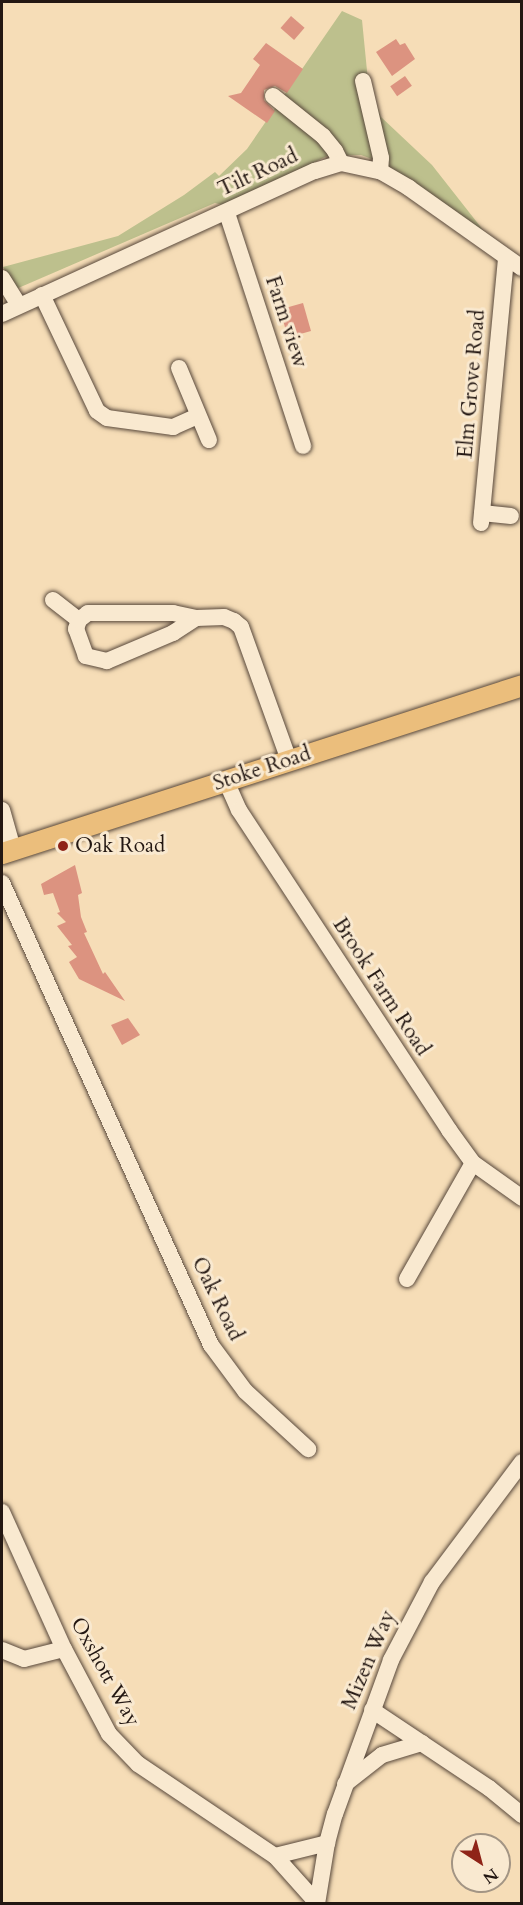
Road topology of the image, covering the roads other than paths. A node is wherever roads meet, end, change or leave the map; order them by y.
1 (363, 81) dead end
2 (273, 96) dead end
3 (341, 163) junction
4 (380, 171) junction
5 (227, 213) junction
6 (506, 259) junction
7 (522, 268) edge
8 (2, 278) edge
9 (42, 295) junction
10 (19, 305) junction
11 (2, 314) edge
12 (179, 368) dead end
13 (198, 416) junction
14 (209, 440) dead end
15 (303, 446) dead end
16 (511, 516) dead end
17 (53, 600) dead end
18 (196, 618) junction
19 (79, 620) junction
20 (522, 685) edge
21 (289, 760) junction
22 (226, 781) junction
23 (2, 810) edge
24 (7, 851) edge
25 (2, 882) edge
26 (473, 1163) junction
27 (522, 1198) edge
28 (407, 1279) dead end
29 (308, 1449) dead end
30 (522, 1462) edge
31 (2, 1512) edge
32 (64, 1649) junction
33 (2, 1650) edge
34 (372, 1710) junction
35 (422, 1743) junction
36 (345, 1784) junction
37 (522, 1815) edge
38 (327, 1843) junction
39 (275, 1856) junction
40 (317, 1903) edge

1 - 4 street
2 - 3 street
3 - 4 street, Tilt Road
3 - 5 street, Tilt Road
4 - 6 street, Tilt Road
5 - 9 street, Tilt Road
5 - 15 street, Farm view
6 - 7 street, Tilt Road
6 - 16 street, Elm Grove Road
8 - 10 street
9 - 10 street, Tilt Road
9 - 13 street
10 - 11 street, Tilt Road
12 - 13 street
13 - 14 street
17 - 19 street
18 - 19 street
18 - 19 street
18 - 21 street
20 - 21 main road, Stoke Road
21 - 22 main road, Stoke Road
22 - 24 main road, Stoke Road
22 - 26 street, Brook Farm Road
23 - 24 street
25 - 29 street, Oak Road
26 - 27 street, Brook Farm Road
26 - 28 street
30 - 34 street, Mizen Way
31 - 32 street, Oxshott Way
32 - 33 street
32 - 39 street, Oxshott Way
34 - 35 street
34 - 36 street, Mizen Way
35 - 36 street
35 - 37 street
36 - 38 street, Mizen Way
38 - 39 street
38 - 40 street, Mizen Way
39 - 40 street, Oxshott Way

